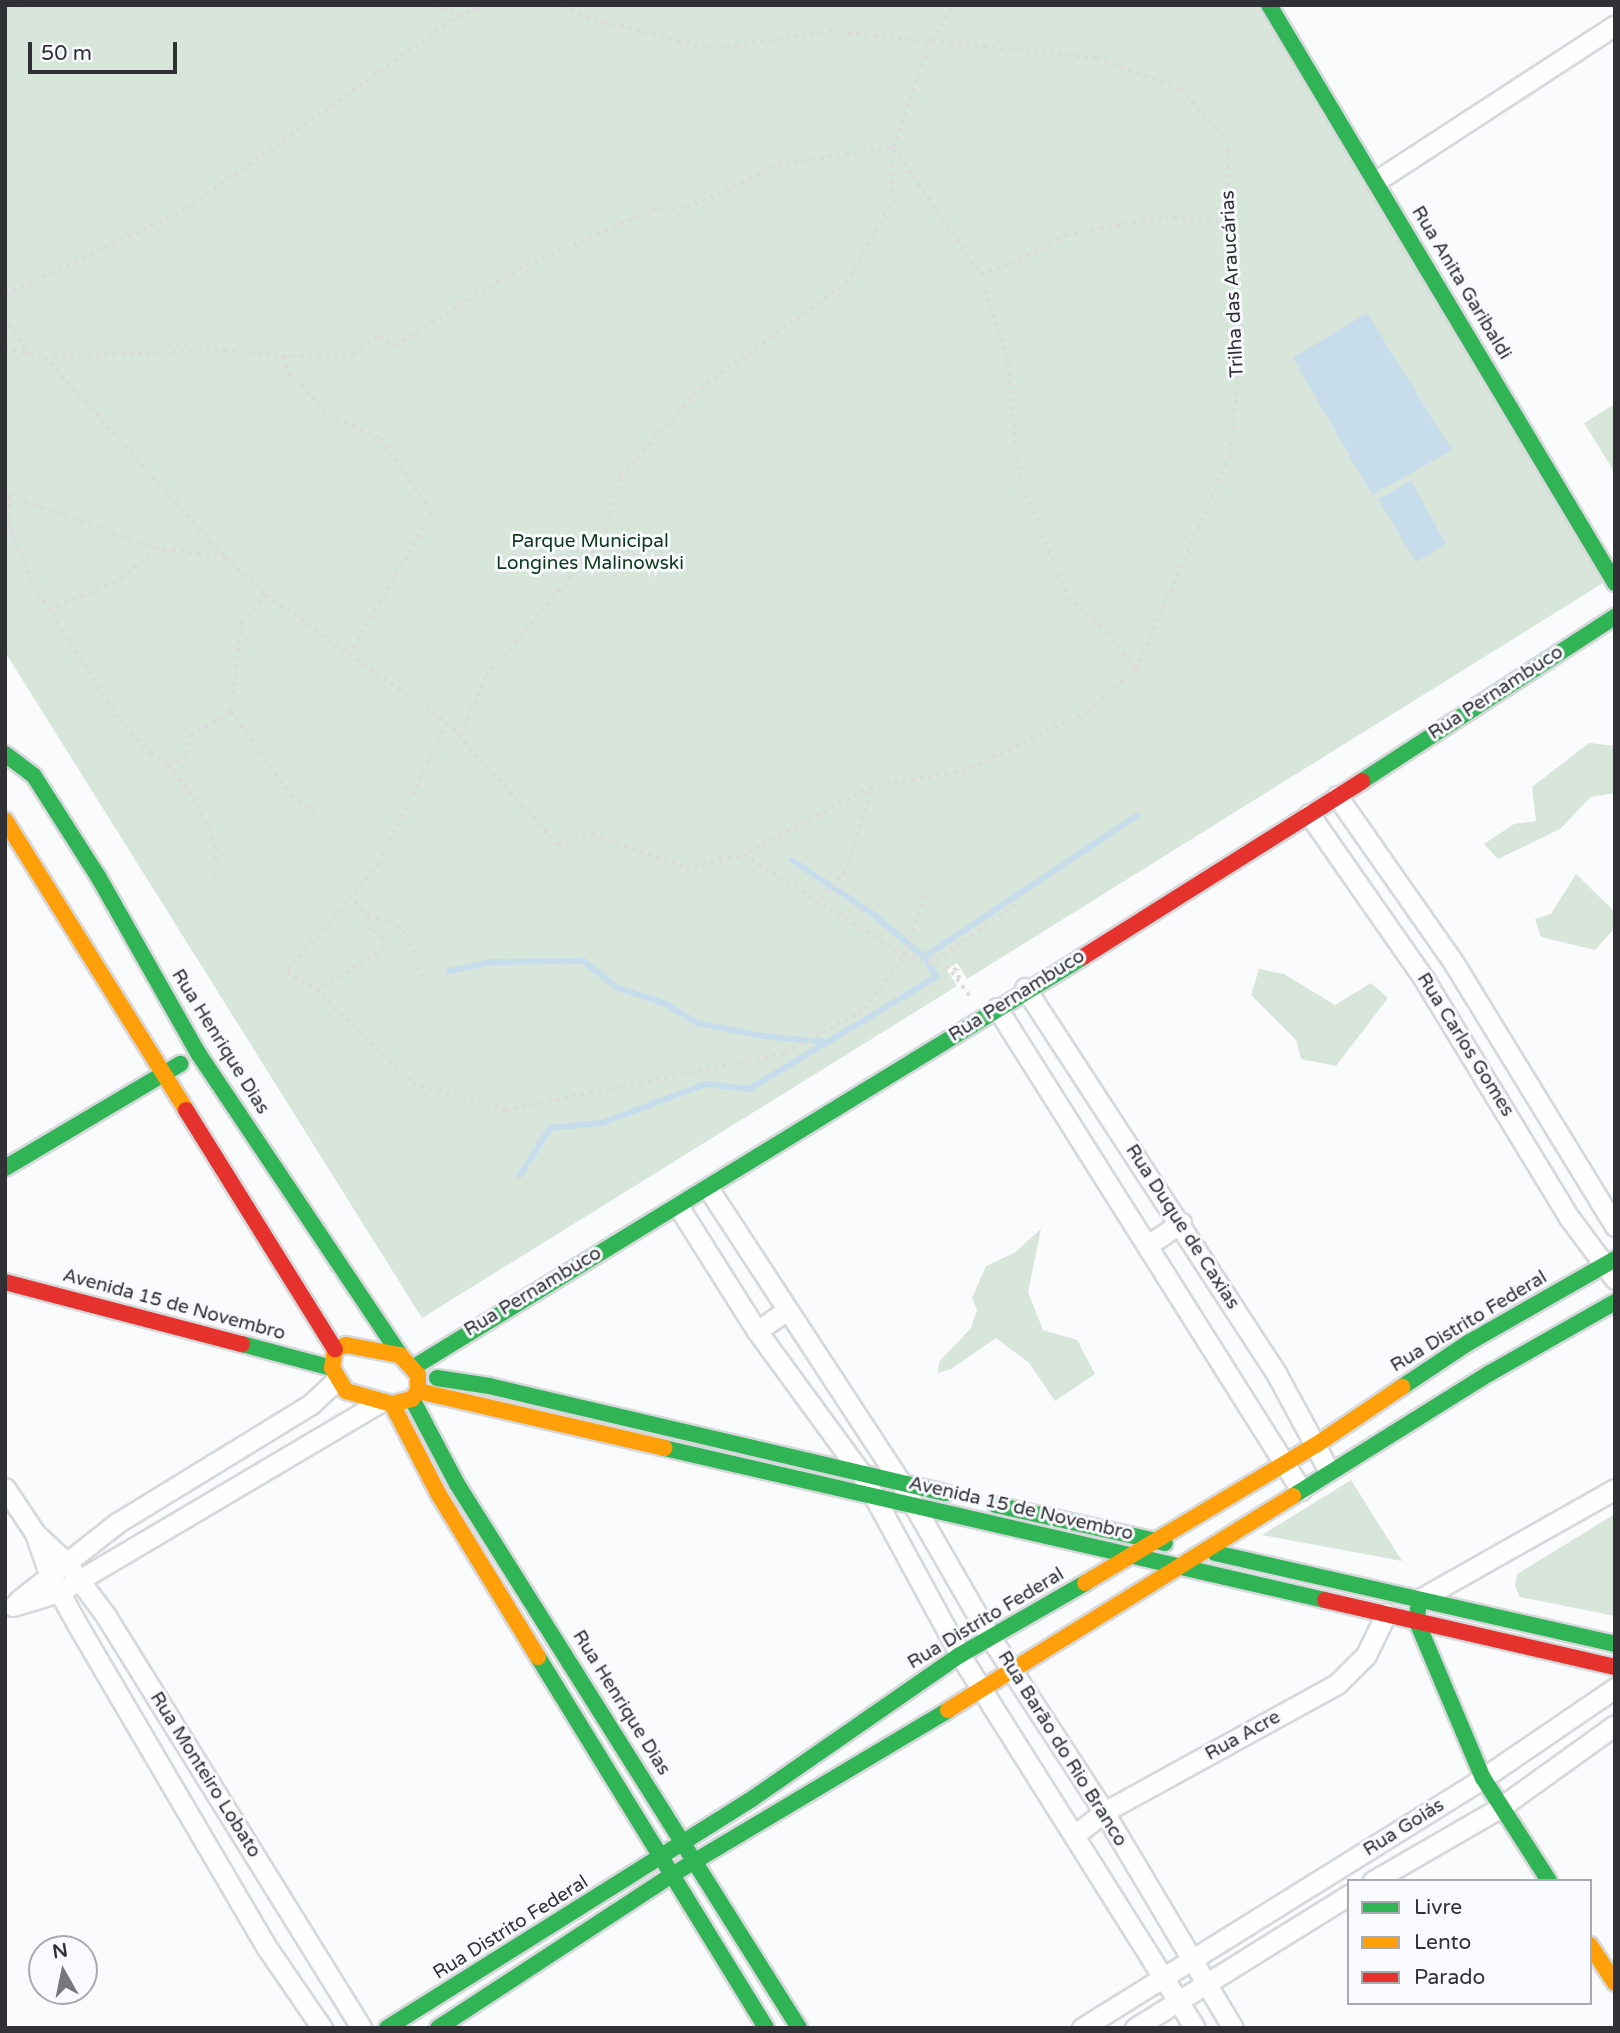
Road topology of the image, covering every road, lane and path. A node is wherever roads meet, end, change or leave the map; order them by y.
1 (29, 5) edge
2 (434, 5) edge
3 (492, 5) edge
4 (563, 5) edge
5 (955, 5) edge
6 (1269, 5) edge
7 (5, 9) edge
8 (459, 15) junction
9 (1615, 25) edge
10 (932, 40) junction
11 (893, 147) junction
12 (1376, 181) junction
13 (1229, 223) junction
14 (981, 274) junction
15 (5, 295) edge
16 (5, 317) edge
17 (5, 348) edge
18 (28, 353) junction
19 (283, 356) junction
20 (45, 357) junction
21 (5, 487) edge
22 (9, 496) junction
23 (155, 548) junction
24 (225, 557) junction
25 (1615, 583) edge
26 (266, 596) junction
27 (49, 610) junction
28 (1615, 617) edge
29 (349, 657) junction
30 (1136, 670) junction
31 (231, 711) junction
32 (447, 723) junction
33 (461, 735) junction
34 (5, 754) edge
35 (168, 765) junction
36 (872, 787) junction
37 (1337, 796) junction
38 (319, 814) dead end
39 (1309, 814) junction
40 (5, 820) edge
41 (744, 855) junction
42 (215, 876) dead end
43 (350, 895) junction
44 (925, 896) dead end
45 (820, 898) junction
46 (1019, 902) dead end
47 (367, 916) junction
48 (904, 955) junction
49 (1452, 960) junction
50 (929, 965) junction
51 (954, 970) dead end
52 (1424, 979) junction
53 (1026, 988) junction
54 (316, 989) junction
55 (425, 990) dead end
56 (997, 1008) junction
57 (198, 1053) junction
58 (164, 1074) junction
59 (1546, 1111) junction
60 (1519, 1131) junction
61 (5, 1168) edge
62 (708, 1188) junction
63 (678, 1206) junction
64 (1181, 1223) junction
65 (1615, 1226) edge
66 (1148, 1245) junction
67 (1611, 1268) edge
68 (5, 1282) edge
69 (1615, 1302) edge
70 (786, 1311) junction
71 (757, 1331) junction
72 (335, 1349) junction
73 (400, 1355) junction
74 (1479, 1358) junction
75 (334, 1374) junction
76 (416, 1383) junction
77 (386, 1403) junction
78 (1316, 1445) junction
79 (1283, 1465) junction
80 (1329, 1471) junction
81 (863, 1476) junction
82 (901, 1483) junction
83 (5, 1488) edge
84 (1615, 1489) edge
85 (1301, 1490) junction
86 (875, 1499) junction
87 (914, 1506) junction
88 (34, 1533) junction
89 (1158, 1541) junction
90 (1206, 1551) junction
91 (1132, 1556) junction
92 (65, 1561) junction
93 (1183, 1566) junction
94 (49, 1574) junction
95 (78, 1580) junction
96 (59, 1592) junction
97 (1419, 1600) junction
98 (9, 1608) edge
99 (1386, 1614) junction
100 (1417, 1622) junction
101 (990, 1637) junction
102 (1615, 1644) edge
103 (960, 1655) junction
104 (1615, 1667) edge
105 (1014, 1670) junction
106 (1615, 1689) edge
107 (982, 1690) junction
108 (1615, 1725) edge
109 (1483, 1778) junction
110 (1501, 1807) junction
111 (1104, 1812) junction
112 (1076, 1834) junction
113 (684, 1842) junction
114 (1354, 1858) junction
115 (660, 1859) junction
116 (694, 1862) junction
117 (670, 1876) junction
118 (1369, 1879) edge
119 (1374, 1879) edge
120 (1548, 1879) edge
121 (1347, 1896) edge
122 (1592, 1948) edge
123 (1189, 1959) junction
124 (1163, 1976) junction
125 (1615, 1983) edge
126 (1205, 1984) junction
127 (1179, 2001) junction
128 (788, 2011) junction
129 (766, 2027) edge
130 (322, 2028) edge
131 (361, 2028) edge
132 (387, 2028) edge
133 (438, 2028) edge
134 (799, 2028) edge
135 (1082, 2028) edge
136 (1135, 2028) edge
137 (1195, 2028) edge
138 (1233, 2028) edge

1 - 7 path
2 - 8 path
3 - 8 path
4 - 10 path, Trilha das Araucárias
5 - 10 path
6 - 12 street, Rua Anita Garibaldi
8 - 15 path
9 - 12 street
10 - 11 path
10 - 13 path, Trilha das Araucárias
11 - 14 path
11 - 19 path
11 - 33 path
12 - 25 street, Rua Anita Garibaldi
13 - 14 path
13 - 30 path, Trilha das Araucárias
14 - 30 path
16 - 18 path
17 - 18 path
18 - 20 path
19 - 20 path
19 - 29 path
20 - 24 path
21 - 22 path
22 - 23 path
22 - 27 path
23 - 24 path
23 - 27 path
24 - 26 path
26 - 29 path
26 - 31 path
27 - 35 path
28 - 37 street, Rua Pernambuco
29 - 32 path
30 - 36 path, Trilha das Araucárias
31 - 35 path
31 - 38 path
32 - 33 path
32 - 43 path
33 - 41 path, Trilha das Araucárias
34 - 57 street, Rua Henrique Dias
35 - 42 path
36 - 41 path, Trilha das Araucárias
36 - 45 path
37 - 39 street, Rua Pernambuco
37 - 49 street, Rua Carlos Gomes
39 - 52 street, Rua Carlos Gomes
39 - 53 street, Rua Pernambuco
40 - 58 street
41 - 45 path
43 - 47 path
43 - 54 path
44 - 48 path
45 - 48 path
46 - 50 path
47 - 54 path
47 - 55 path
48 - 50 path
48 - 54 path
49 - 52 street
49 - 59 street, Rua Carlos Gomes
50 - 51 path
52 - 60 street, Rua Carlos Gomes
53 - 56 street, Rua Pernambuco
53 - 64 street, Rua Duque de Caxias
56 - 62 street, Rua Pernambuco
56 - 66 street, Rua Duque de Caxias
57 - 58 street
57 - 73 street, Rua Henrique Dias
58 - 61 street
58 - 72 street
59 - 60 street
59 - 65 street, Rua Carlos Gomes
60 - 67 street, Rua Carlos Gomes
62 - 63 street, Rua Pernambuco
62 - 70 street, Rua Barão do Rio Branco
63 - 71 street, Rua Barão do Rio Branco
63 - 76 street, Rua Pernambuco
64 - 66 street
64 - 78 street, Rua Duque de Caxias
66 - 79 street, Rua Duque de Caxias
67 - 74 street, Rua Distrito Federal
68 - 75 street, Avenida 15 de Novembro
69 - 74 street, Rua Distrito Federal
70 - 71 street
70 - 82 street, Rua Barão do Rio Branco
71 - 81 street, Rua Barão do Rio Branco
72 - 73 street, Avenida 15 de Novembro
72 - 75 street
73 - 76 street, Avenida 15 de Novembro
74 - 78 street, Rua Distrito Federal
74 - 80 street, Rua Distrito Federal
75 - 77 street, Avenida 15 de Novembro
75 - 92 street
76 - 77 street, Avenida 15 de Novembro
76 - 81 street, Avenida 15 de Novembro
76 - 86 street, Avenida 15 de Novembro
76 - 113 street, Rua Henrique Dias
77 - 95 street
77 - 115 street
78 - 79 street, Rua Distrito Federal
78 - 80 street, Rua Duque de Caxias
79 - 85 street, Rua Duque de Caxias
79 - 89 street, Rua Distrito Federal
80 - 85 street, Rua Distrito Federal
81 - 82 street, Avenida 15 de Novembro
81 - 86 street, Rua Barão do Rio Branco
82 - 87 street, Rua Barão do Rio Branco
82 - 89 street, Avenida 15 de Novembro
83 - 88 street, Rua Monteiro Lobato
84 - 97 street
85 - 90 street, Rua Distrito Federal
86 - 87 street, Avenida 15 de Novembro
86 - 103 street, Rua Barão do Rio Branco
87 - 91 street, Avenida 15 de Novembro
87 - 101 street, Rua Barão do Rio Branco
88 - 92 street, Rua Monteiro Lobato
88 - 94 street, Rua Monteiro Lobato
89 - 90 street, Avenida 15 de Novembro
89 - 91 street, Rua Distrito Federal
90 - 93 street, Rua Distrito Federal
90 - 97 street, Avenida 15 de Novembro
91 - 93 street, Avenida 15 de Novembro
91 - 101 street, Rua Distrito Federal
92 - 94 street
92 - 95 street, Rua Monteiro Lobato
93 - 99 street, Avenida 15 de Novembro
93 - 105 street, Rua Distrito Federal
94 - 96 street, Rua Monteiro Lobato
94 - 98 street
95 - 96 street
95 - 131 street, Rua Monteiro Lobato
96 - 98 street
96 - 130 street, Rua Monteiro Lobato
97 - 100 street
97 - 102 street, Avenida 15 de Novembro
99 - 100 street, Avenida 15 de Novembro
99 - 111 street, Rua Acre
100 - 104 street, Avenida 15 de Novembro
100 - 109 street
101 - 103 street, Rua Distrito Federal
101 - 105 street, Rua Barão do Rio Branco
103 - 107 street, Rua Barão do Rio Branco
103 - 113 street, Rua Distrito Federal
105 - 107 street, Rua Distrito Federal
105 - 111 street, Rua Barão do Rio Branco
106 - 109 street, Rua Goiás
107 - 112 street, Rua Barão do Rio Branco
107 - 116 street, Rua Distrito Federal
108 - 110 street, Rua Goiás
109 - 110 street
109 - 114 street, Rua Goiás
110 - 119 street, Rua Goiás
110 - 120 street
111 - 112 street, Rua Acre
111 - 123 street, Rua Barão do Rio Branco
112 - 124 street, Rua Barão do Rio Branco
113 - 115 street, Rua Distrito Federal
113 - 116 street, Rua Henrique Dias
114 - 118 street
114 - 123 street, Rua Goiás
115 - 117 street
115 - 132 street, Rua Distrito Federal
116 - 117 street, Rua Distrito Federal
116 - 128 street, Rua Henrique Dias
117 - 129 street
117 - 133 street, Rua Distrito Federal
121 - 126 street
122 - 125 street
123 - 124 street, Rua Goiás
123 - 126 street, Rua Barão do Rio Branco
124 - 127 street, Rua Barão do Rio Branco
124 - 135 street, Rua Goiás
126 - 127 street
126 - 138 street, Rua Barão do Rio Branco
127 - 136 street
127 - 137 street, Rua Barão do Rio Branco
128 - 129 street
128 - 134 street, Rua Henrique Dias

